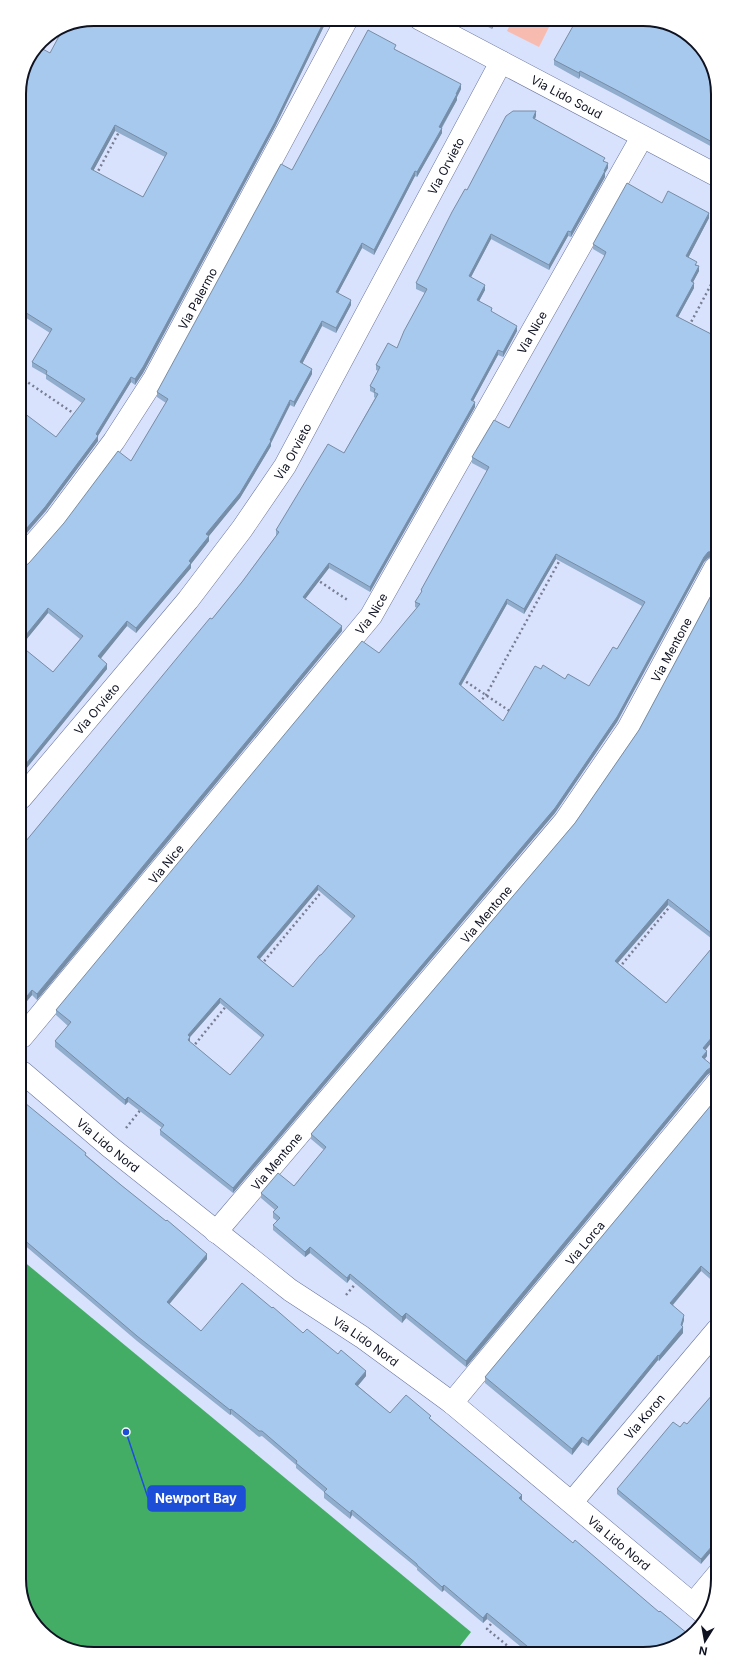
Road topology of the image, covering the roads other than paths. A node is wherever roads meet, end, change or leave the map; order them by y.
1 (343, 26) edge
2 (433, 26) edge
3 (501, 62) junction
4 (642, 137) junction
5 (711, 172) edge
6 (26, 553) edge
7 (711, 575) edge
8 (26, 792) edge
9 (26, 1032) edge
10 (26, 1075) edge
11 (711, 1090) edge
12 (216, 1232) junction
13 (711, 1337) edge
14 (452, 1403) junction
15 (572, 1502) junction
16 (709, 1592) edge
17 (700, 1610) edge

1 - 6 street, Via Palermo
2 - 3 street, Via Lido Soud
3 - 4 street, Via Lido Soud
3 - 8 street, Via Orvieto
4 - 5 street, Via Lido Soud
4 - 9 street, Via Nice
7 - 12 street, Via Mentone
10 - 12 street, Via Lido Nord
11 - 14 street, Via Lorca
12 - 14 street, Via Lido Nord
13 - 15 street, Via Koron
14 - 15 street, Via Lido Nord
15 - 17 street, Via Lido Nord
16 - 17 street

